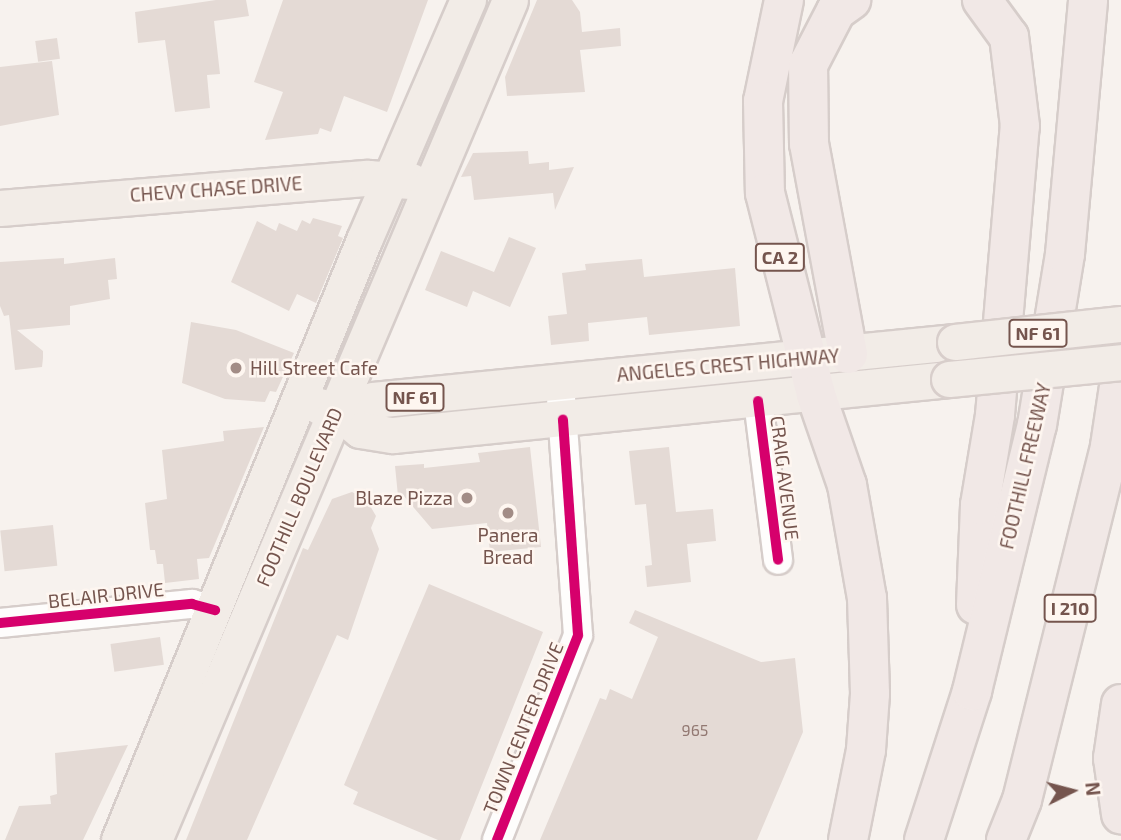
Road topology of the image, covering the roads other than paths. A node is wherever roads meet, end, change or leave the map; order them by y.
1 (468, 0) edge
2 (510, 0) edge
3 (785, 0) edge
4 (851, 0) edge
5 (982, 0) edge
6 (1087, 0) edge
7 (390, 178) junction
8 (432, 184) junction
9 (0, 208) edge
10 (1121, 324) edge
11 (848, 354) junction
12 (805, 358) junction
13 (1121, 362) edge
14 (1121, 373) edge
15 (559, 381) junction
16 (816, 395) junction
17 (758, 401) junction
18 (299, 402) junction
19 (336, 410) junction
20 (563, 419) junction
21 (778, 560) dead end
22 (230, 616) junction
23 (0, 623) edge
24 (972, 691) junction
25 (1121, 704) edge
26 (1121, 814) edge
27 (119, 840) edge
28 (154, 840) edge
29 (497, 840) edge
30 (848, 840) edge
31 (924, 840) edge
32 (1006, 840) edge

1 - 7 main road, FOOTHILL BOULEVARD
2 - 8 main road, FOOTHILL BOULEVARD
3 - 12 highway, CA 2
4 - 11 highway
5 - 24 highway
6 - 24 highway, FOOTHILL FREEWAY
7 - 8 main road, CHEVY CHASE DRIVE
7 - 9 main road, CHEVY CHASE DRIVE
7 - 18 main road, FOOTHILL BOULEVARD
8 - 19 main road, FOOTHILL BOULEVARD
10 - 11 main road, ANGELES CREST HIGHWAY / NF 61, bridge
11 - 12 main road, ANGELES CREST HIGHWAY / NF 61
12 - 15 main road, ANGELES CREST HIGHWAY / NF 61
12 - 16 highway, CA 2
13 - 16 main road, ANGELES CREST HIGHWAY, bridge
14 - 32 highway, I 210
15 - 19 main road, ANGELES CREST HIGHWAY / NF 61
15 - 20 street, TOWN CENTER DRIVE
16 - 17 main road, ANGELES CREST HIGHWAY / NF 61
16 - 30 highway
17 - 20 main road, ANGELES CREST HIGHWAY / NF 61
17 - 21 street, CRAIG AVENUE
18 - 19 main road, ANGELES CREST HIGHWAY / NF 61
18 - 22 main road, FOOTHILL BOULEVARD
19 - 20 main road, ANGELES CREST HIGHWAY / NF 61
19 - 22 main road, FOOTHILL BOULEVARD
20 - 29 street, TOWN CENTER DRIVE
22 - 23 street, BELAIR DRIVE
22 - 27 main road, FOOTHILL BOULEVARD
22 - 28 main road, FOOTHILL BOULEVARD
24 - 31 highway, FOOTHILL FREEWAY
25 - 26 highway

